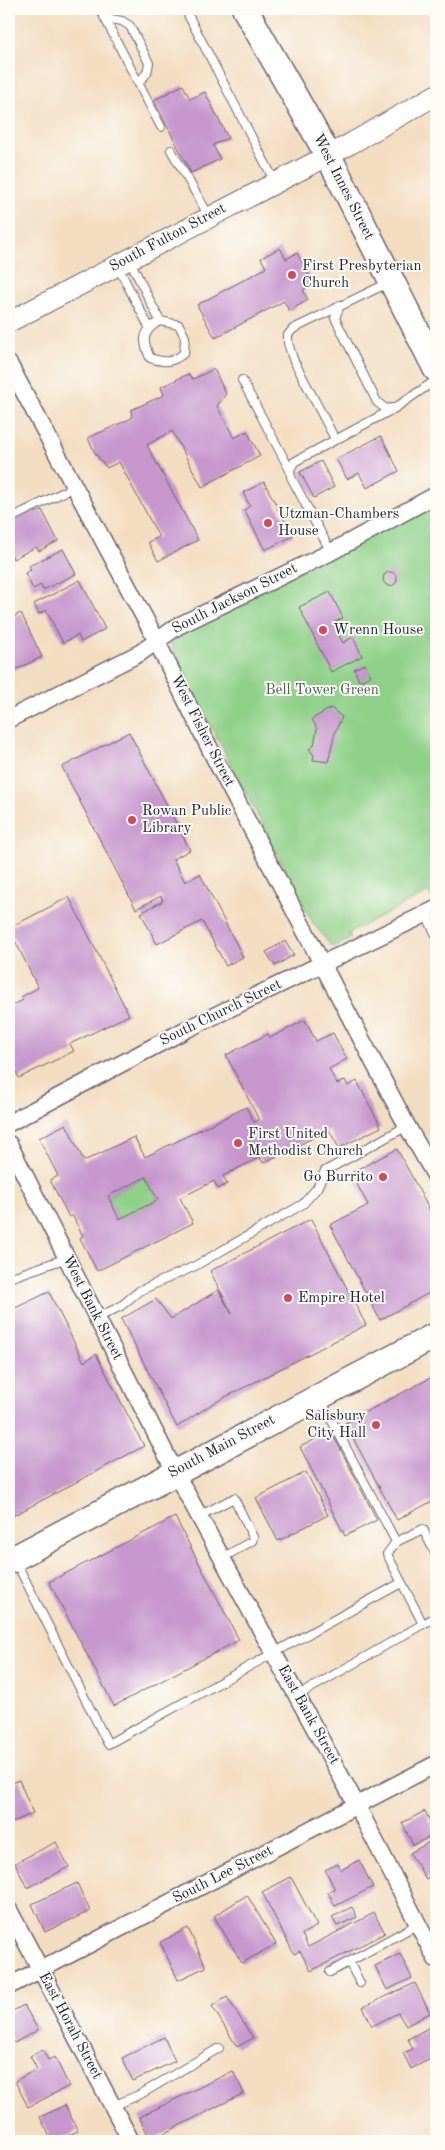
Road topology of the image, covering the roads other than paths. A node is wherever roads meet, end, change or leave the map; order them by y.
1 (100, 9) edge
2 (185, 9) edge
3 (245, 9) edge
4 (105, 18) junction
5 (138, 82) junction
6 (436, 95) edge
7 (161, 127) dead end
8 (171, 150) dead end
9 (328, 155) junction
10 (275, 182) junction
11 (210, 217) junction
12 (123, 262) junction
13 (392, 281) junction
14 (340, 306) junction
15 (160, 321) junction
16 (9, 322) edge
17 (149, 327) junction
18 (9, 364) edge
19 (436, 369) edge
20 (242, 380) dead end
21 (436, 380) edge
22 (395, 408) junction
23 (335, 439) junction
24 (290, 470) junction
25 (74, 487) junction
26 (436, 495) edge
27 (9, 519) edge
28 (331, 552) junction
29 (157, 642) junction
30 (9, 719) edge
31 (431, 912) edge
32 (436, 935) edge
33 (323, 964) junction
34 (9, 1123) edge
35 (407, 1126) junction
36 (9, 1144) edge
37 (436, 1177) edge
38 (66, 1258) junction
39 (9, 1278) edge
40 (97, 1318) junction
41 (436, 1335) edge
42 (319, 1397) junction
43 (175, 1472) junction
44 (199, 1516) junction
45 (396, 1542) junction
46 (436, 1554) edge
47 (222, 1558) junction
48 (11, 1559) edge
49 (401, 1583) junction
50 (436, 1617) edge
51 (423, 1624) junction
52 (273, 1652) junction
53 (297, 1696) junction
54 (436, 1764) edge
55 (357, 1806) junction
56 (9, 1910) edge
57 (418, 1924) junction
58 (436, 1960) edge
59 (349, 1962) junction
60 (41, 1969) junction
61 (330, 1972) dead end
62 (360, 1983) dead end
63 (9, 1986) edge
64 (219, 2048) dead end
65 (113, 2106) junction
66 (131, 2141) edge

1 - 4 lane
2 - 10 lane
3 - 9 main road, West Innes Street
4 - 5 lane
4 - 5 lane
5 - 7 lane
6 - 9 street, South Fulton Street
8 - 11 lane
9 - 10 street, South Fulton Street
9 - 13 main road, West Innes Street
10 - 11 street, South Fulton Street
11 - 12 street, South Fulton Street
12 - 15 lane
12 - 16 street, South Fulton Street
12 - 17 lane
13 - 14 lane
13 - 19 main road, West Innes Street
14 - 22 lane
14 - 23 lane
15 - 17 lane
15 - 17 lane
18 - 25 street, West Fisher Street
20 - 24 lane
21 - 22 lane
22 - 23 lane
23 - 24 lane
24 - 28 lane
25 - 27 lane
25 - 29 street, West Fisher Street
26 - 28 street, South Jackson Street
28 - 29 street, South Jackson Street
29 - 30 street, South Jackson Street
29 - 33 street, West Fisher Street
31 - 32 lane
31 - 33 street, South Church Street
33 - 34 street, South Church Street
33 - 35 street, West Fisher Street
35 - 37 street, West Fisher Street
35 - 40 lane
36 - 38 street, West Bank Street
38 - 39 lane
38 - 40 street, West Bank Street
40 - 43 street, West Bank Street
41 - 42 main road, South Main Street
42 - 43 main road, South Main Street
42 - 45 lane
43 - 44 street, East Bank Street
43 - 48 main road, South Main Street
44 - 47 street, East Bank Street
44 - 47 lane
45 - 46 lane
45 - 49 lane
47 - 52 street, East Bank Street
48 - 52 lane
49 - 51 lane
49 - 52 lane
50 - 51 lane
51 - 53 lane
52 - 53 street, East Bank Street
53 - 55 street, East Bank Street
54 - 55 street, South Lee Street
55 - 57 street, East Bank Street
55 - 60 street, South Lee Street
56 - 60 street, East Horah Street
57 - 58 street, East Bank Street
57 - 59 lane
59 - 61 lane
59 - 62 lane
60 - 63 street, South Lee Street
60 - 65 street, East Horah Street
64 - 65 lane
65 - 66 street, East Horah Street

